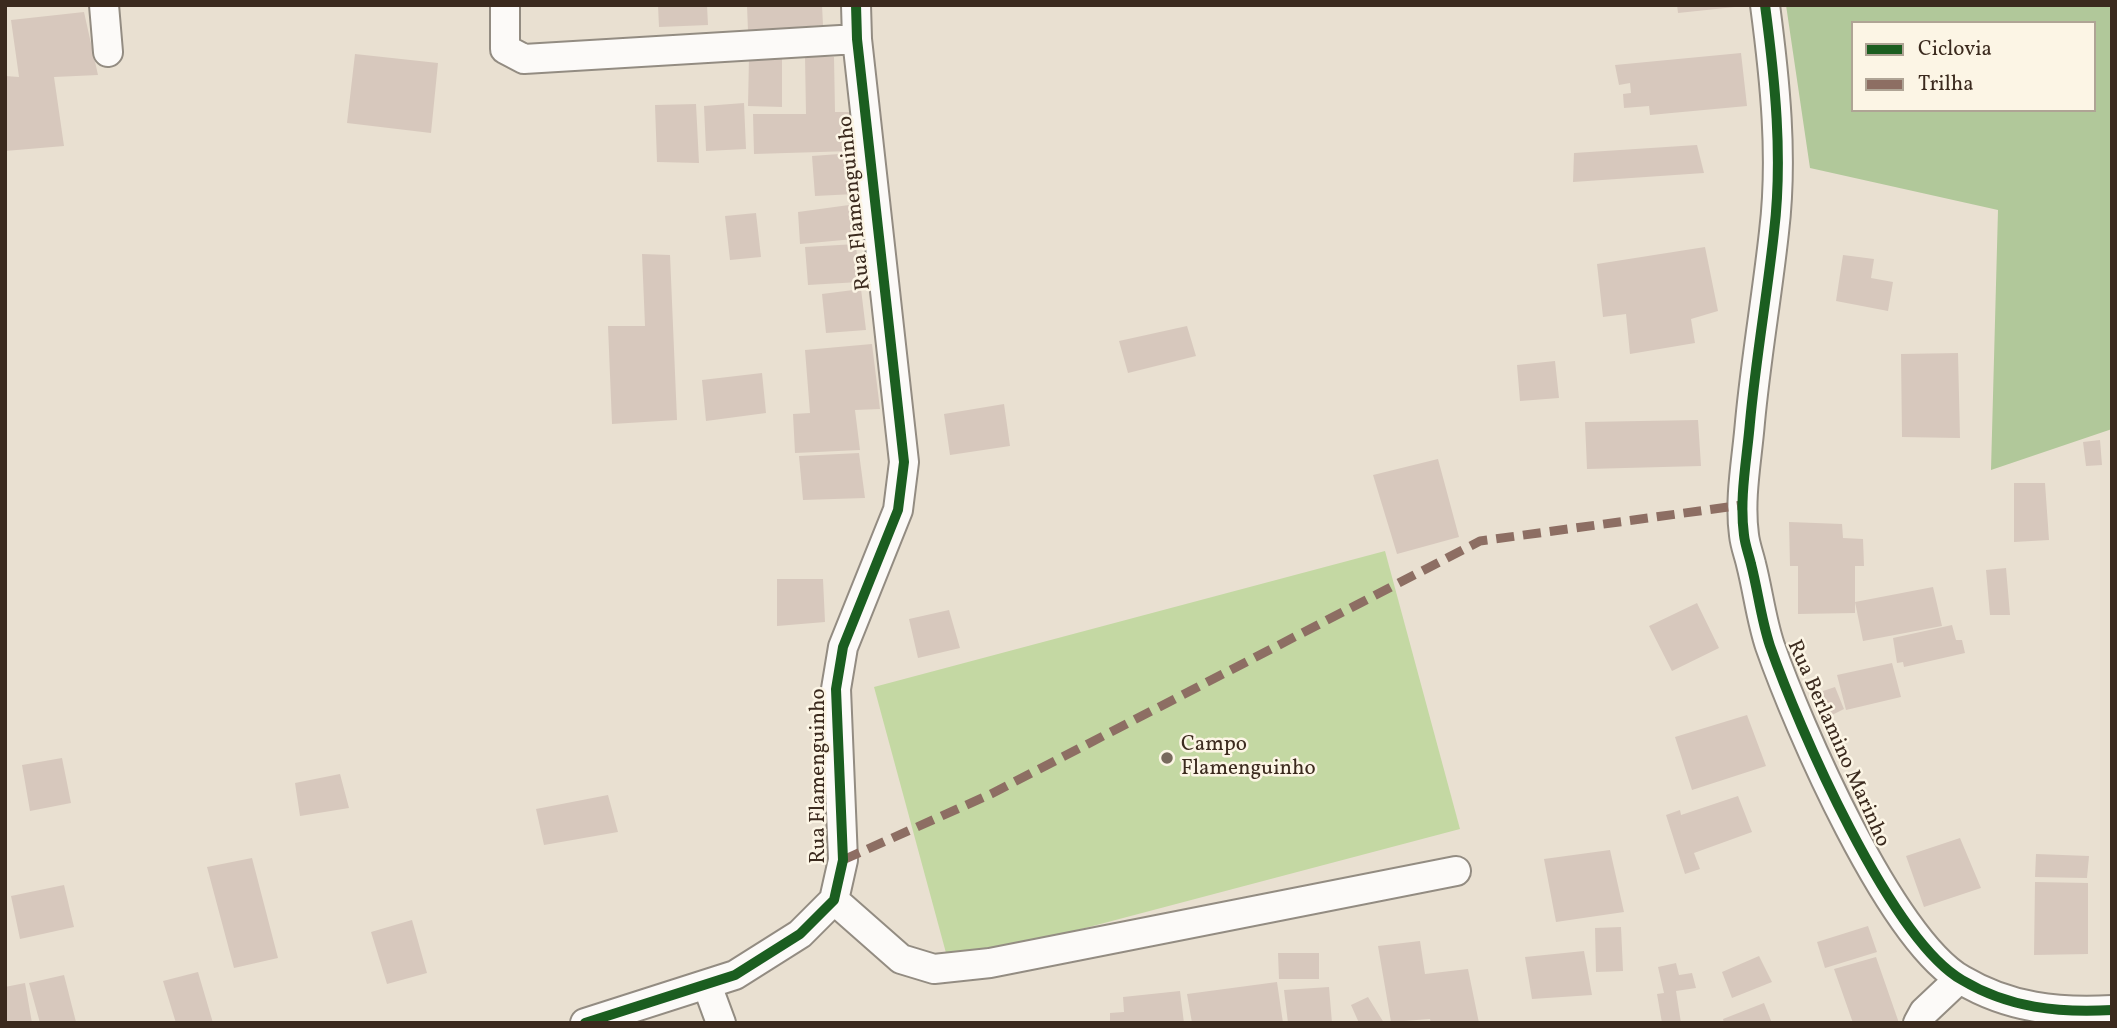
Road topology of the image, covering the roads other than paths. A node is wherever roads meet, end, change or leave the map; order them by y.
1 (104, 5) edge
2 (505, 5) edge
3 (856, 5) edge
4 (1765, 5) edge
5 (857, 39) junction
6 (108, 52) dead end
7 (1456, 871) dead end
8 (834, 900) junction
9 (1959, 979) junction
10 (707, 985) junction
11 (2112, 1010) edge
12 (585, 1023) edge
13 (721, 1023) edge
14 (1917, 1023) edge

1 - 6 street
2 - 5 street
3 - 5 street, Rua Flamenguinho
4 - 9 street, Rua Berlamino Marinho
5 - 8 street, Rua Flamenguinho
7 - 8 street
8 - 10 street
9 - 11 street, Rua Berlamino Marinho
9 - 14 street
10 - 12 street
10 - 13 street

